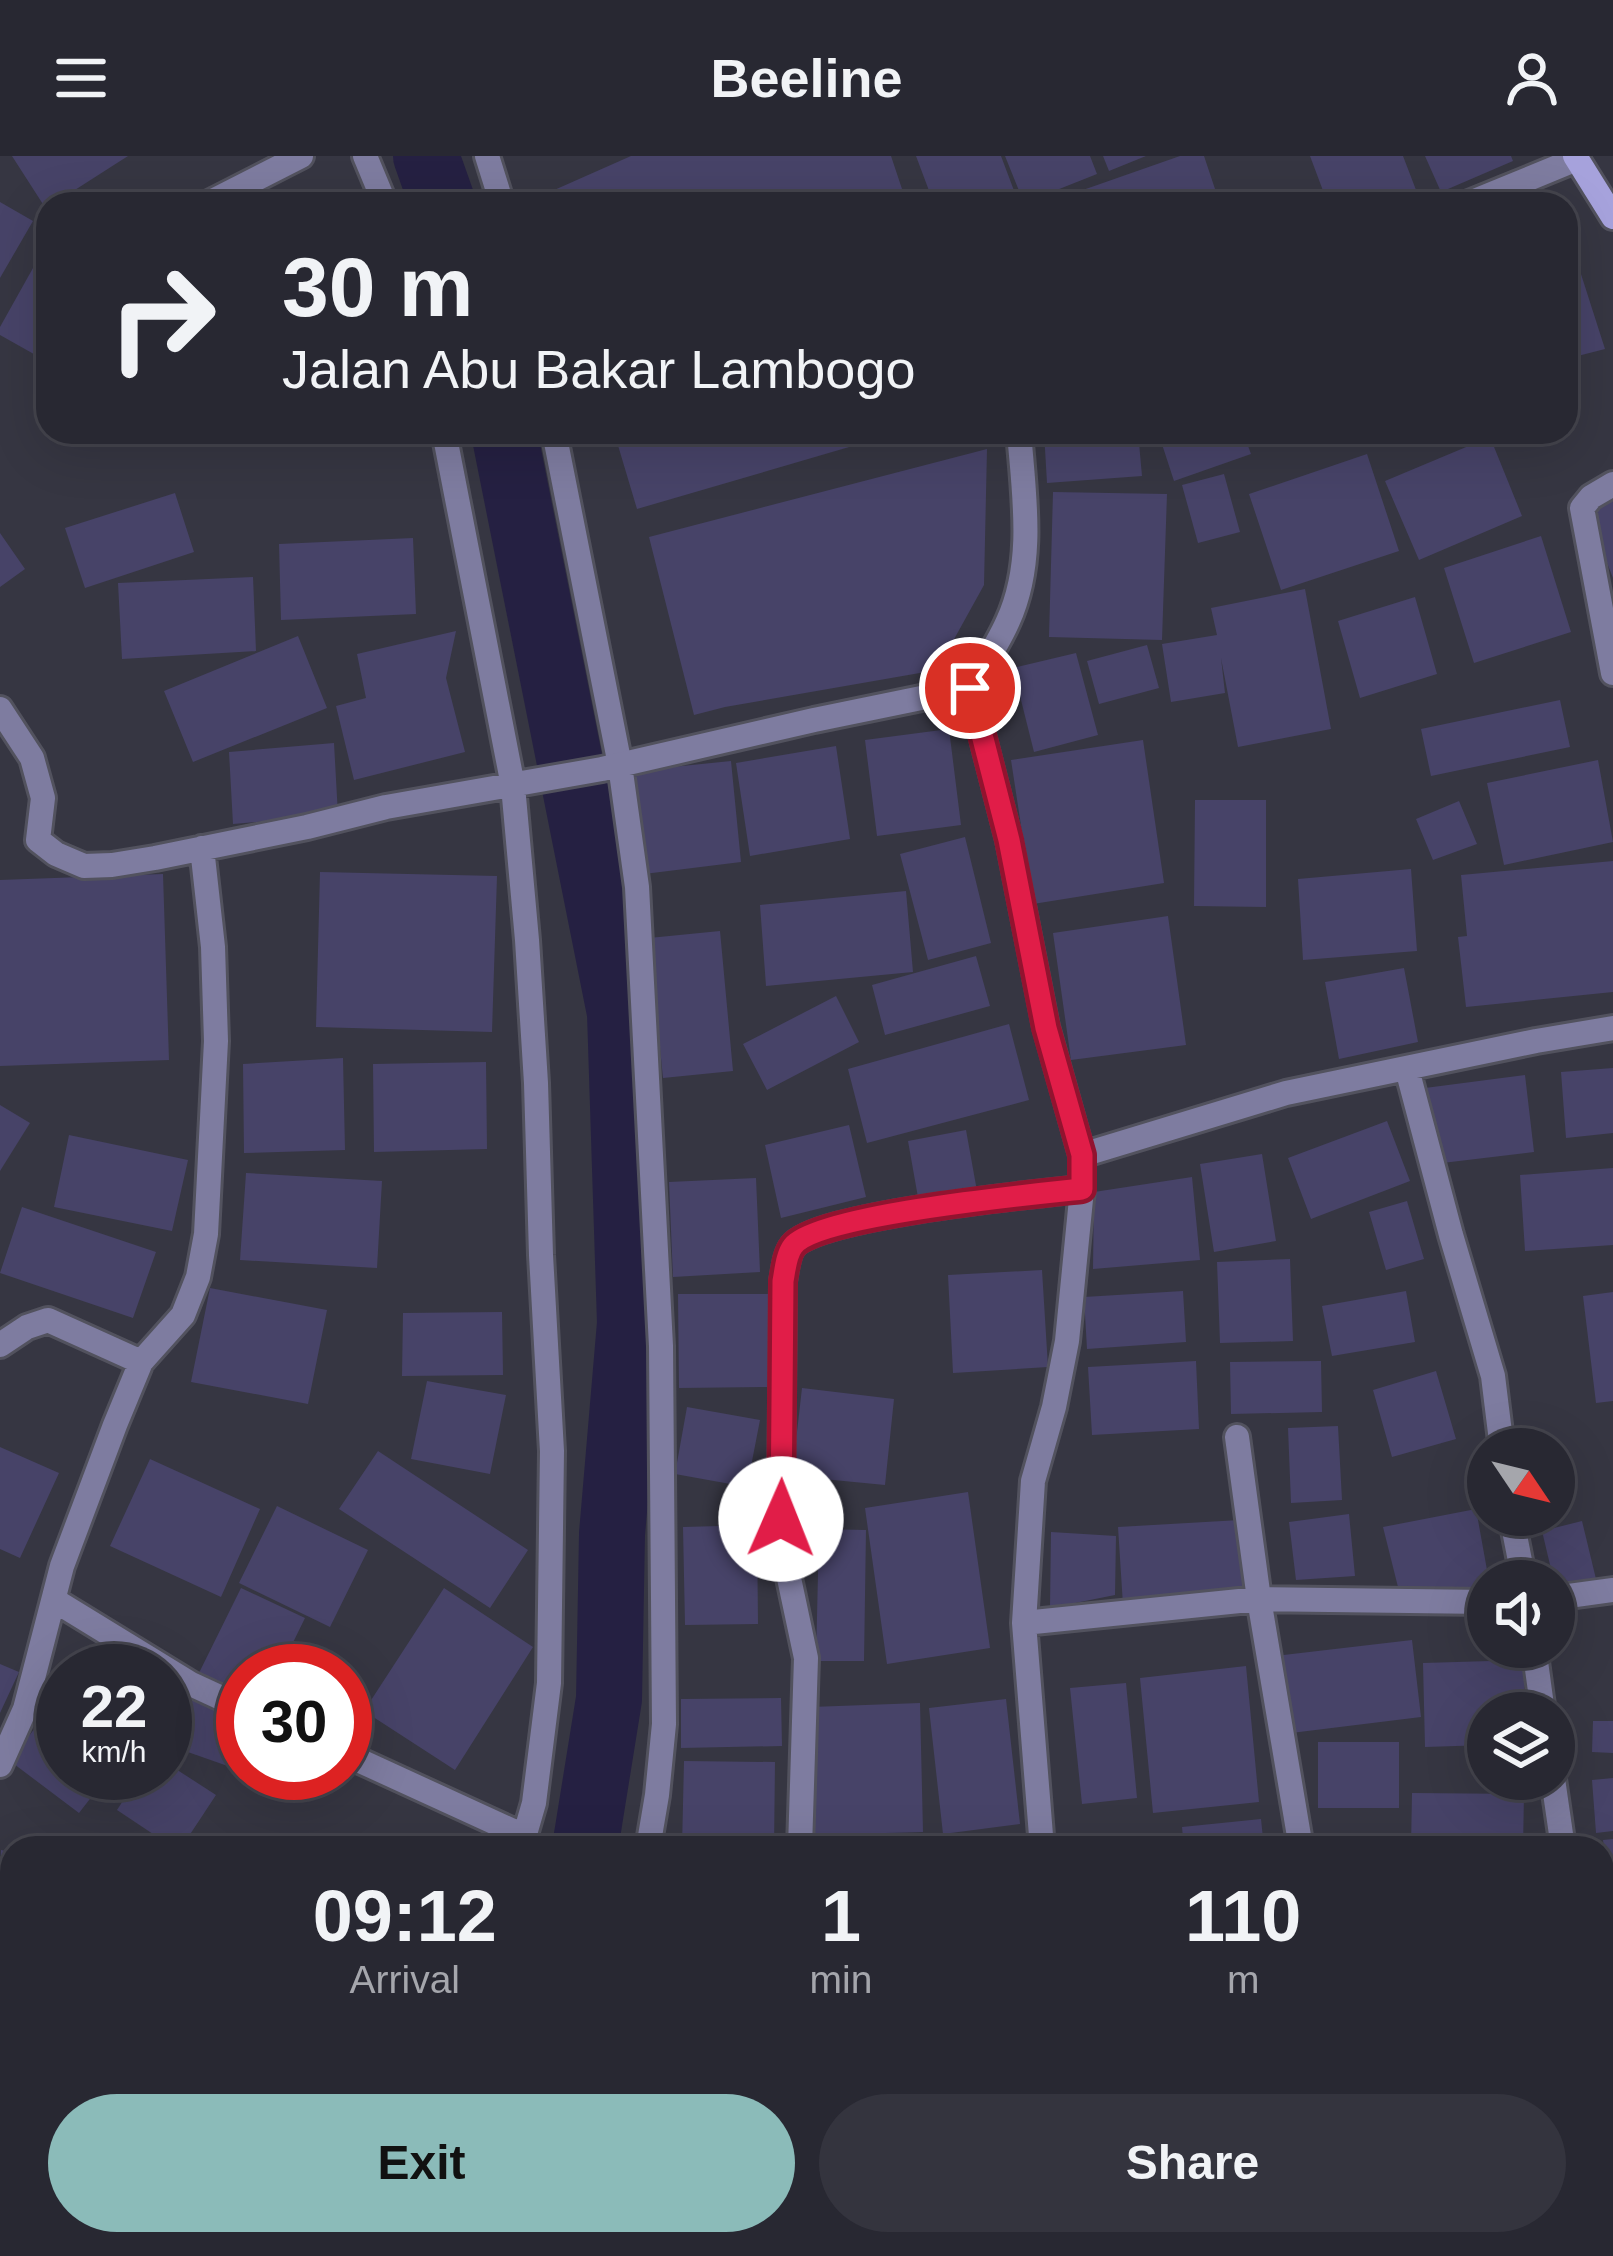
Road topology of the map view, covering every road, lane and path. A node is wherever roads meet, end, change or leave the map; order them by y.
1 (301, 156) edge
2 (365, 156) edge
3 (487, 156) edge
4 (1576, 157) edge
5 (230, 192) edge
6 (380, 192) edge
7 (498, 192) edge
8 (1495, 192) edge
9 (1613, 217) edge
10 (447, 444) edge
11 (556, 444) edge
12 (1020, 444) edge
13 (1613, 484) edge
14 (1613, 673) edge
15 (970, 688) junction
16 (0, 710) edge
17 (611, 767) junction
18 (518, 784) junction
19 (202, 848) junction
20 (1613, 1028) edge
21 (1407, 1069) junction
22 (1082, 1155) junction
23 (1082, 1189) junction
24 (0, 1345) edge
25 (141, 1362) junction
26 (1499, 1428) edge
27 (1237, 1437) dead end
28 (1613, 1590) edge
29 (1575, 1595) edge
30 (1258, 1599) junction
31 (54, 1600) junction
32 (1467, 1602) edge
33 (1024, 1623) junction
34 (216, 1696) edge
35 (0, 1765) edge
36 (372, 1767) edge
37 (1556, 1800) edge
38 (511, 1836) edge
39 (525, 1836) edge
40 (649, 1836) edge
41 (800, 1836) edge
42 (1041, 1836) edge
43 (1299, 1836) edge
44 (1560, 1836) edge

1 - 5 street
2 - 6 street
3 - 7 street
4 - 8 street
4 - 9 street
10 - 18 street
11 - 17 street
12 - 15 street
13 - 14 street
15 - 17 street
15 - 22 street
16 - 19 street
17 - 18 street
17 - 40 street
18 - 19 street
18 - 39 street
19 - 25 street
20 - 21 street
21 - 22 street
21 - 26 street
22 - 23 street
23 - 33 street
23 - 41 street
24 - 25 street
25 - 31 street
27 - 30 street
28 - 29 street
30 - 32 street
30 - 33 street
30 - 43 street
31 - 34 street
31 - 35 street
33 - 42 street
36 - 38 street
37 - 44 street

